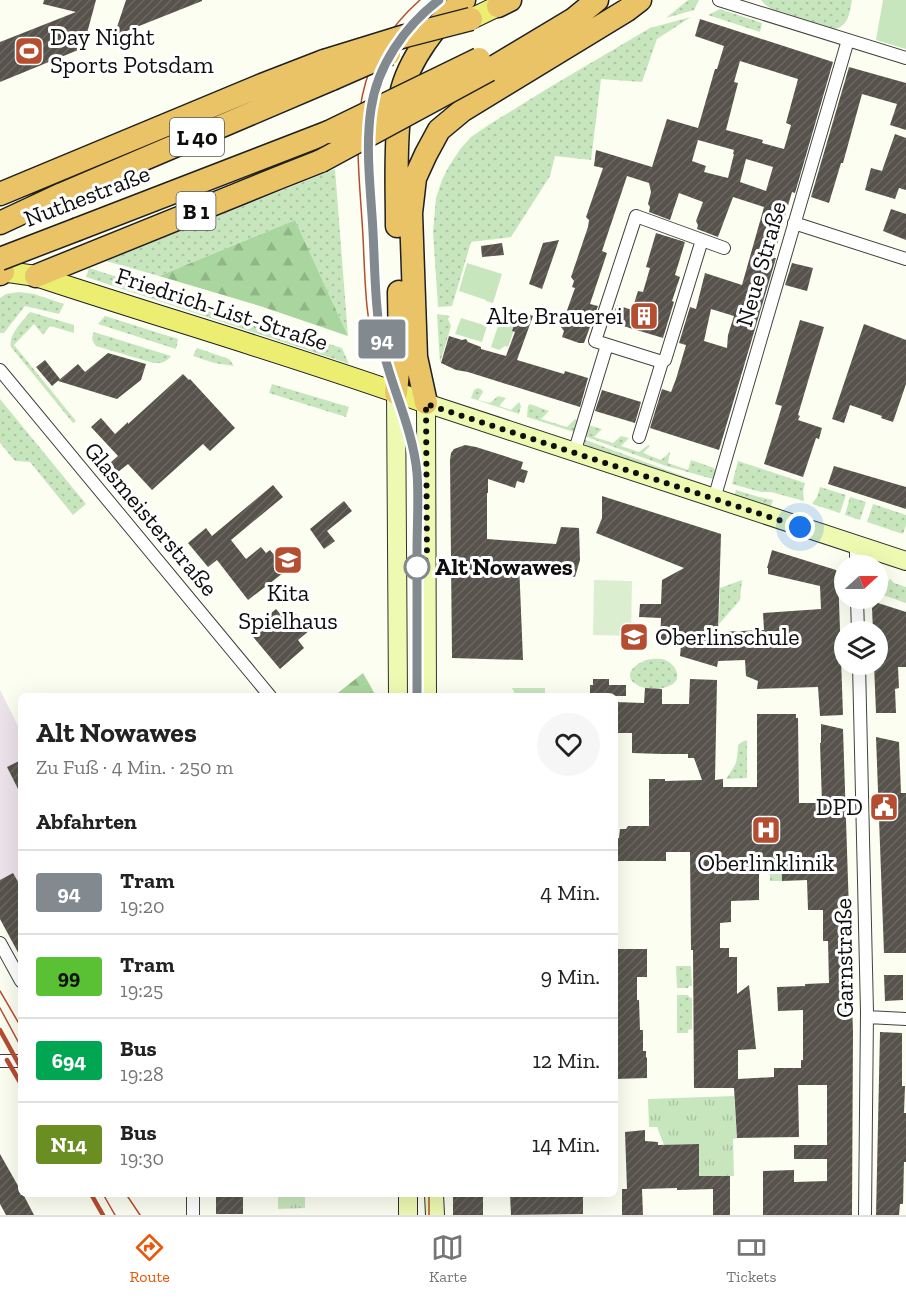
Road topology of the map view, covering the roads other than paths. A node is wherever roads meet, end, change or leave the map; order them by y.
1 (584, 0) edge
2 (597, 0) edge
3 (640, 0) edge
4 (719, 0) edge
5 (504, 3) edge
6 (467, 9) edge
7 (848, 40) junction
8 (906, 58) edge
9 (487, 63) junction
10 (328, 70) junction
11 (3, 196) edge
12 (0, 223) edge
13 (795, 223) junction
14 (702, 240) junction
15 (724, 248) dead end
16 (906, 259) edge
17 (2, 262) edge
18 (36, 276) junction
19 (607, 345) junction
20 (662, 362) junction
21 (0, 370) edge
22 (396, 393) junction
23 (426, 404) junction
24 (639, 437) dead end
25 (574, 453) junction
26 (714, 499) junction
27 (856, 545) junction
28 (856, 555) edge
29 (906, 561) edge
30 (859, 675) edge
31 (268, 693) edge
32 (398, 693) edge
33 (427, 693) edge
34 (0, 943) edge
35 (18, 976) edge
36 (867, 1017) junction
37 (906, 1019) edge
38 (18, 1060) edge
39 (0, 1061) edge
40 (193, 1197) edge
41 (408, 1197) edge
42 (434, 1197) edge
43 (193, 1215) edge
44 (408, 1215) edge
45 (435, 1215) edge
46 (865, 1215) edge

1 - 9 highway, Nuthestraße / L 40
2 - 9 highway, B 1
3 - 23 highway
4 - 7 street
5 - 6 main road
6 - 10 highway, bridge
6 - 22 highway
7 - 8 street
7 - 13 street, Neue Straße
9 - 17 highway, Nuthestraße / L 40, bridge
9 - 18 highway, B 1, bridge
10 - 11 highway
10 - 12 highway, Nuthestraße / L 40
13 - 16 street
13 - 26 street, Neue Straße
14 - 15 street
14 - 19 street
14 - 20 street
17 - 18 main road, Friedrich-List-Straße / B 1
18 - 22 main road, Friedrich-List-Straße
19 - 20 street
19 - 25 street
20 - 24 street
21 - 31 street, Glasmeisterstraße
22 - 23 main road, Friedrich-List-Straße
22 - 32 street
23 - 25 street
23 - 33 street
25 - 26 street
26 - 27 street
27 - 28 street
27 - 29 street
30 - 36 street, Garnstraße
34 - 35 street
36 - 37 street
36 - 46 street, Garnstraße
38 - 39 street
40 - 43 street
41 - 44 street
42 - 45 street

